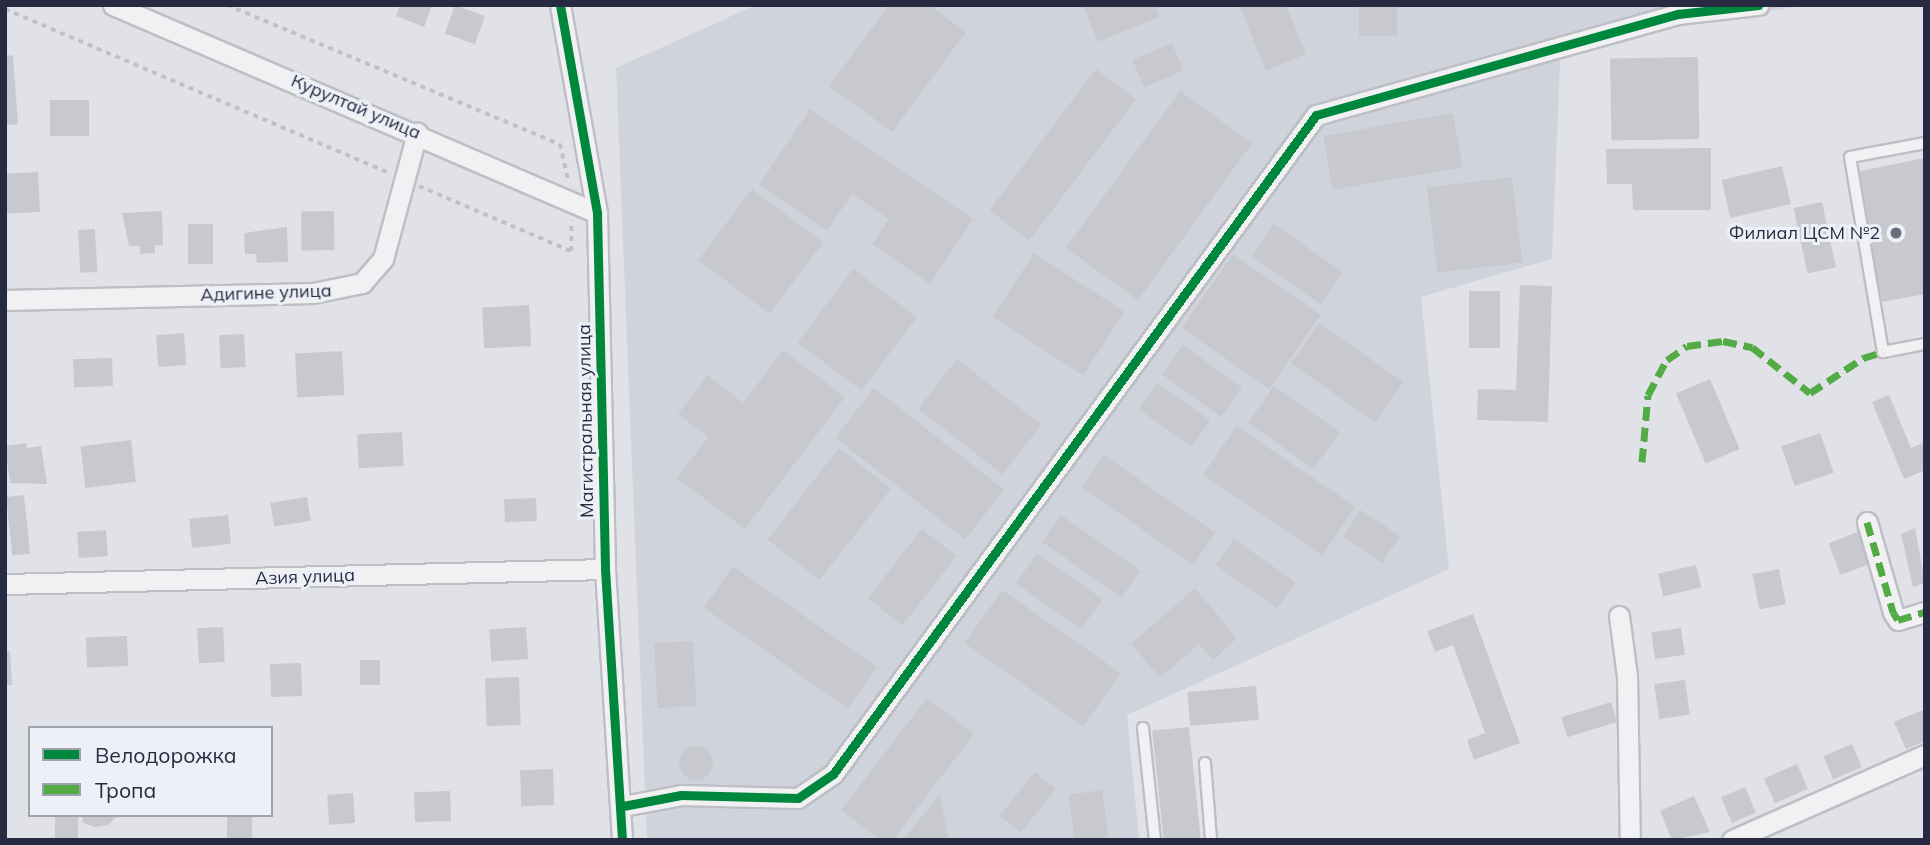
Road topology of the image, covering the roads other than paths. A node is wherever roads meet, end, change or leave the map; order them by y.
1 (113, 5) edge
2 (560, 5) edge
3 (1758, 5) edge
4 (1678, 10) edge
5 (416, 133) junction
6 (1925, 143) edge
7 (597, 213) junction
8 (5, 300) edge
9 (1925, 344) edge
10 (1867, 522) dead end
11 (605, 569) junction
12 (5, 584) edge
13 (1925, 612) edge
14 (1619, 616) dead end
15 (1143, 728) dead end
16 (1925, 755) edge
17 (1205, 763) dead end
18 (623, 806) junction
19 (622, 840) edge
20 (1155, 840) edge
21 (1211, 840) edge
22 (1630, 840) edge
23 (1732, 840) edge

1 - 5 street, Курултай улица
2 - 7 street, Магистральная улица
3 - 4 street
4 - 18 street
5 - 7 street, Курултай улица
5 - 8 street, Адигине улица
6 - 9 lane
7 - 11 street, Магистральная улица
10 - 13 street
11 - 12 street, Азия улица
11 - 18 street, Магистральная улица
14 - 22 street
15 - 20 lane
16 - 23 street
17 - 21 lane
18 - 19 street, Магистральная улица

